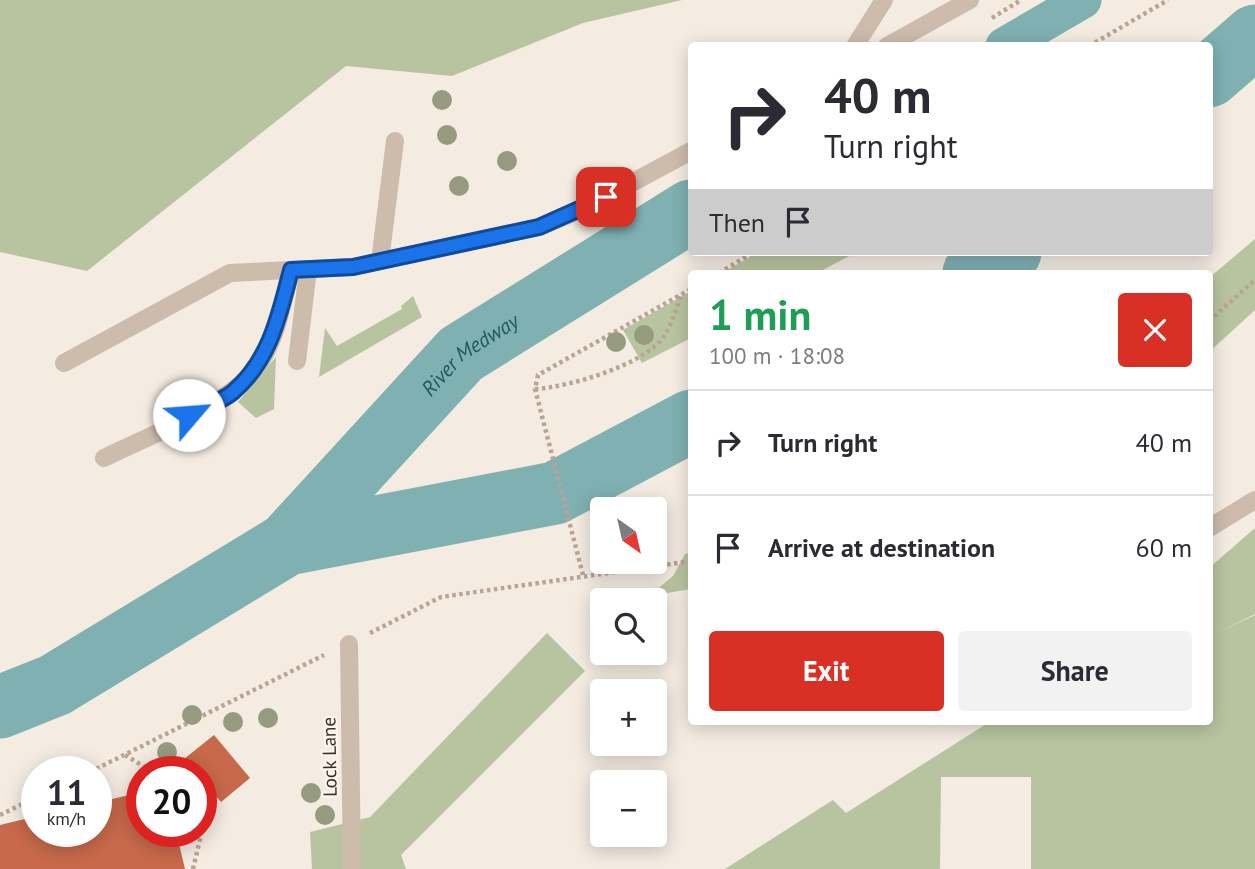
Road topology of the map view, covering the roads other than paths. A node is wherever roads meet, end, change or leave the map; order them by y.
1 (884, 0) edge
2 (970, 0) edge
3 (858, 42) edge
4 (894, 42) edge
5 (395, 141) dead end
6 (688, 154) edge
7 (380, 261) junction
8 (299, 269) junction
9 (297, 361) dead end
10 (64, 363) dead end
11 (104, 458) dead end
12 (1255, 500) edge
13 (1213, 526) edge
14 (349, 644) road end
15 (352, 869) edge

1 - 3 street
2 - 4 street
5 - 7 street
6 - 7 street
7 - 8 street
8 - 9 street
8 - 10 street
8 - 11 street
12 - 13 street
14 - 15 street, Lock Lane

